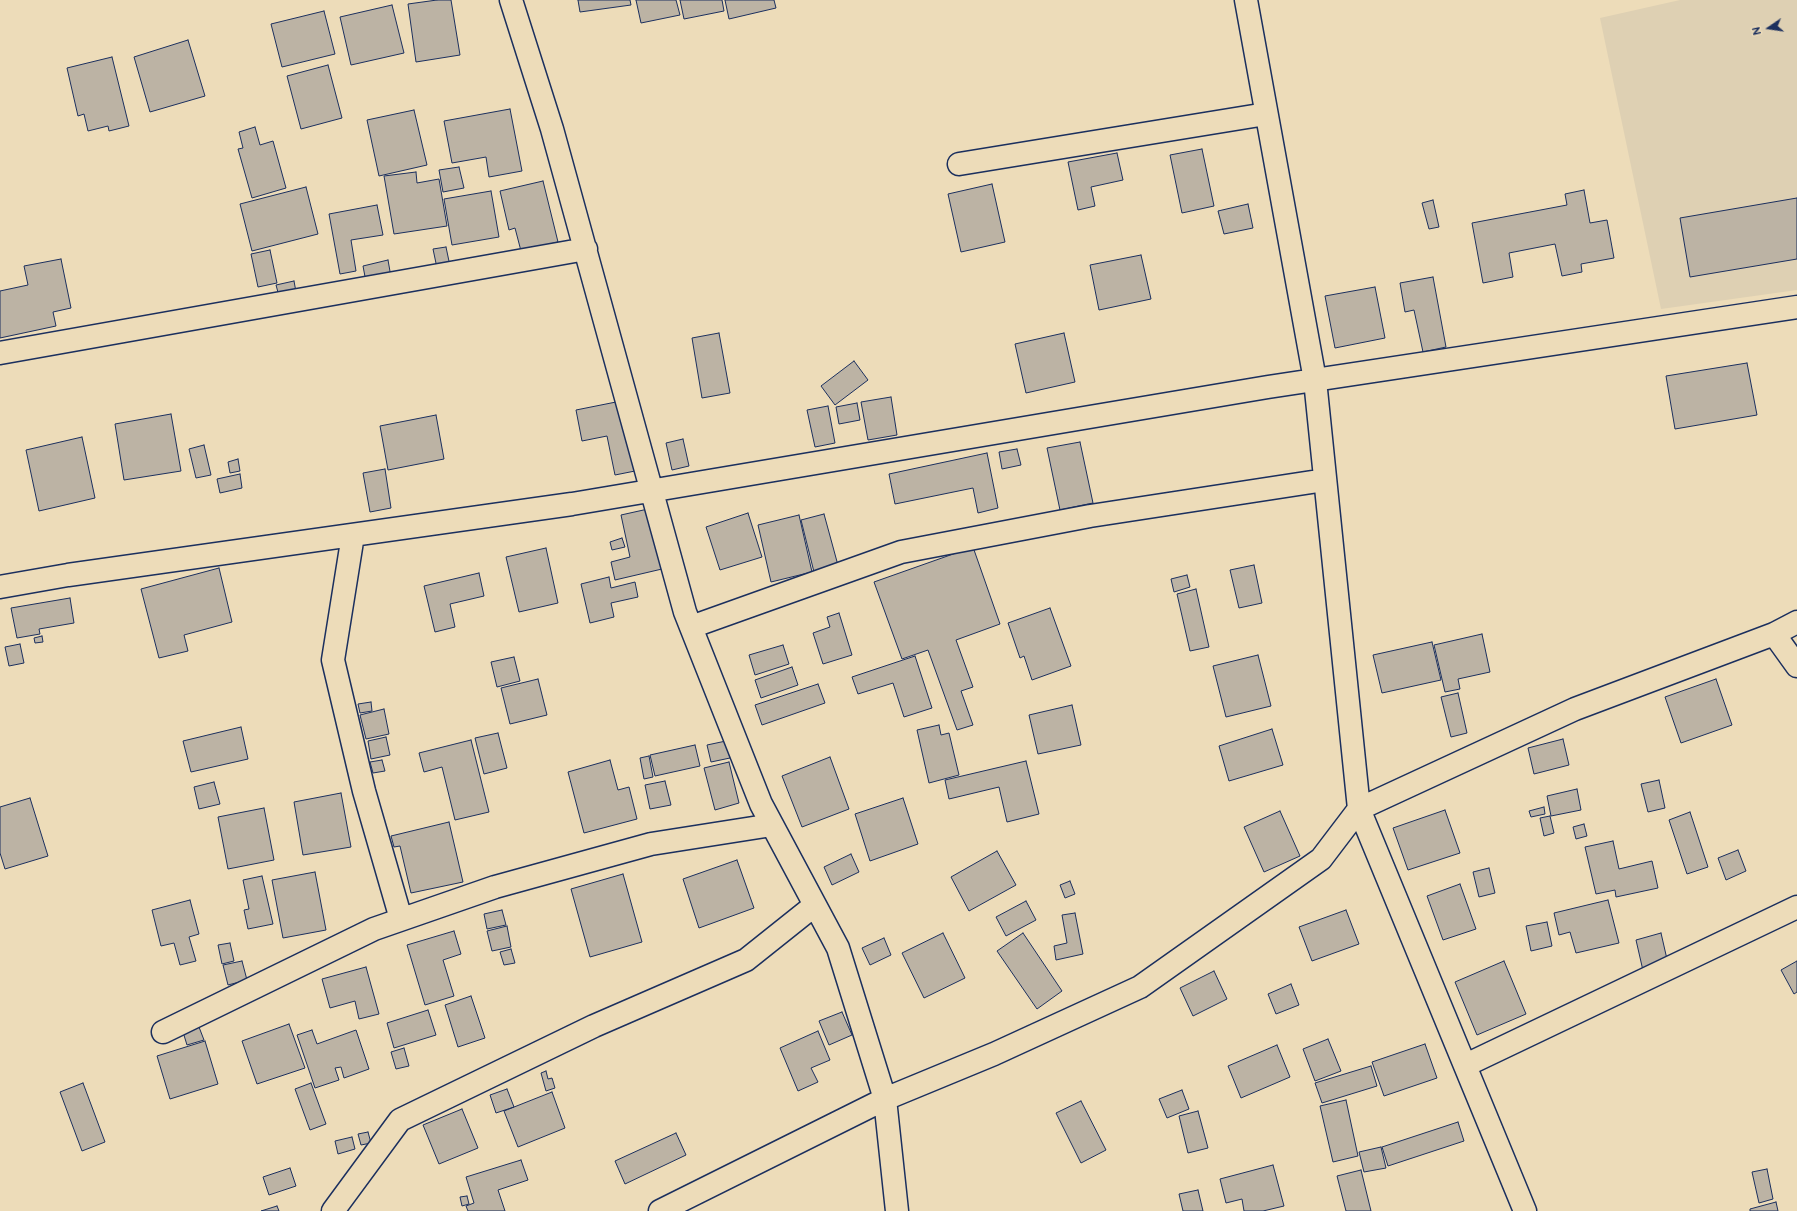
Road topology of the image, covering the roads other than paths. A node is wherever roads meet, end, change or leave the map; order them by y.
1 (511, 0) edge
2 (1246, 0) edge
3 (1266, 114) junction
4 (959, 164) dead end
5 (586, 249) junction
6 (1797, 307) edge
7 (0, 353) edge
8 (1315, 380) junction
9 (1325, 480) junction
10 (653, 491) junction
11 (353, 535) junction
12 (0, 587) edge
13 (1797, 622) edge
14 (691, 627) junction
15 (1774, 634) junction
16 (1797, 666) edge
17 (1359, 809) junction
18 (772, 825) junction
19 (815, 905) junction
20 (1797, 907) edge
21 (401, 919) junction
22 (163, 1032) dead end
23 (1466, 1065) junction
24 (886, 1099) junction
25 (333, 1211) edge
26 (660, 1211) edge
27 (897, 1211) edge
28 (1525, 1211) edge

1 - 5 street
2 - 3 street
3 - 4 street
3 - 8 street
5 - 7 street
5 - 10 street
6 - 8 street
8 - 9 street
8 - 10 street
9 - 14 street
9 - 17 street
10 - 11 street
10 - 14 street
11 - 12 street
11 - 21 street
13 - 15 street
14 - 18 street
15 - 16 street
15 - 17 street
17 - 23 street
17 - 24 street
18 - 19 street
18 - 21 street
19 - 24 street
19 - 25 street
20 - 23 street
21 - 22 street
23 - 28 street
24 - 26 street
24 - 27 street

